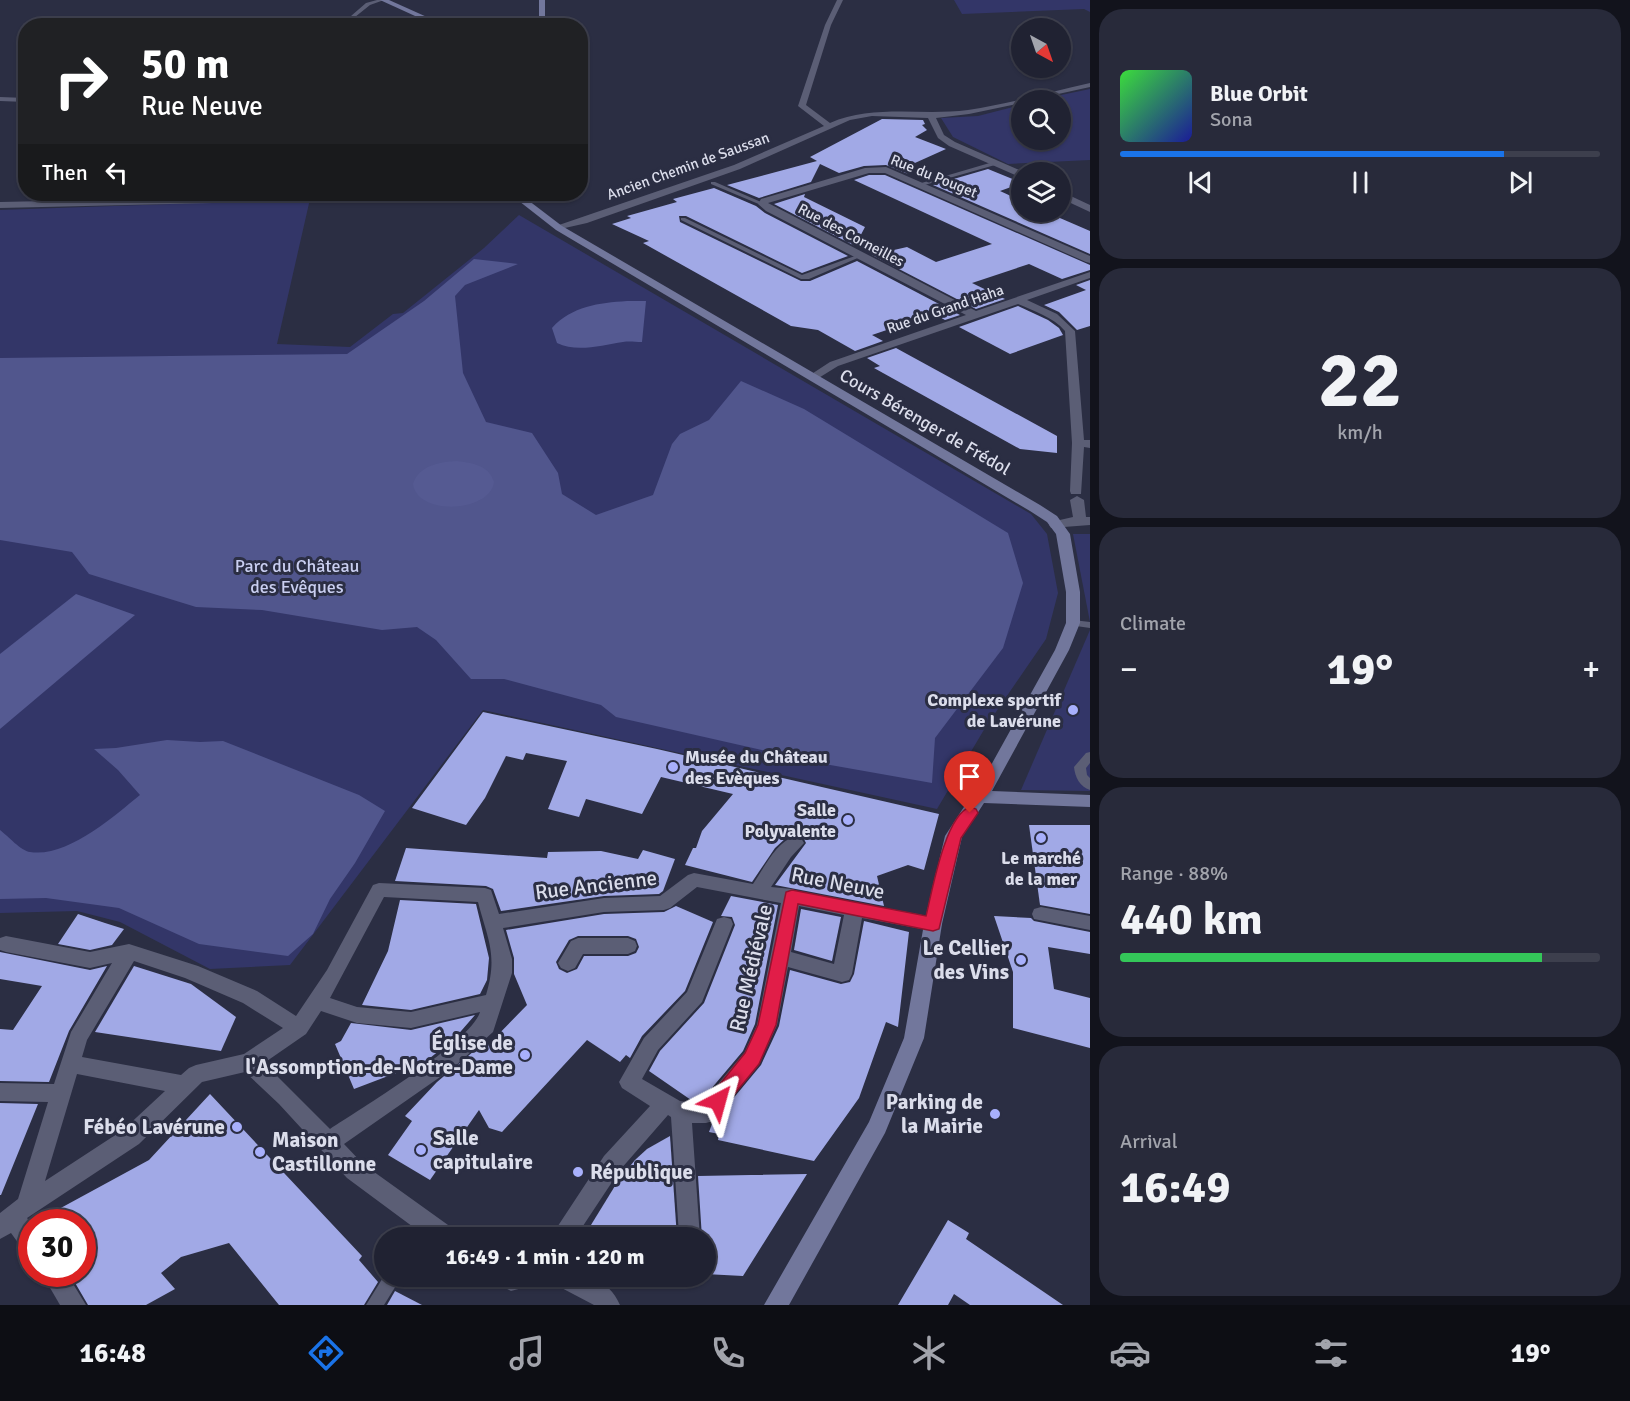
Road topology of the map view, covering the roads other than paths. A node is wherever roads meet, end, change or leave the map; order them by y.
1 (382, 0) edge
2 (542, 0) edge
3 (840, 0) edge
4 (353, 16) dead end
5 (425, 18) edge
6 (542, 18) edge
7 (1090, 85) edge
8 (0, 99) edge
9 (18, 100) edge
10 (931, 116) junction
11 (828, 125) junction
12 (993, 164) dead end
13 (1011, 170) edge
14 (713, 183) dead end
15 (921, 184) junction
16 (1071, 199) edge
17 (104, 201) edge
18 (525, 201) edge
19 (763, 204) junction
20 (0, 205) edge
21 (1090, 208) edge
22 (683, 219) dead end
23 (559, 228) junction
24 (857, 257) junction
25 (1090, 260) edge
26 (1090, 275) edge
27 (1018, 300) junction
28 (975, 315) junction
29 (813, 377) junction
30 (1084, 444) edge
31 (1085, 520) edge
32 (1056, 525) junction
33 (1073, 623) junction
34 (1090, 625) edge
35 (1090, 756) edge
36 (1090, 786) edge
37 (981, 796) junction
38 (1090, 801) edge
39 (795, 843) dead end
40 (735, 886) joint
41 (759, 890) junction
42 (792, 896) junction
43 (854, 909) junction
44 (1041, 914) dead end
45 (492, 922) junction
46 (1090, 923) edge
47 (724, 924) dead end
48 (933, 924) junction
49 (6, 944) dead end
50 (628, 946) dead end
51 (129, 952) junction
52 (778, 957) junction
53 (568, 963) dead end
54 (494, 1000) junction
55 (318, 1002) junction
56 (299, 1028) junction
57 (249, 1062) junction
58 (70, 1064) junction
59 (184, 1085) junction
60 (0, 1092) edge
61 (60, 1093) junction
62 (673, 1108) junction
63 (327, 1143) junction
64 (13, 1217) edge
65 (428, 1227) edge
66 (568, 1227) edge
67 (689, 1227) edge
68 (62, 1287) edge
69 (386, 1287) edge
70 (583, 1287) edge
71 (74, 1305) edge
72 (374, 1305) edge
73 (608, 1305) edge
74 (776, 1305) edge

1 - 4 lane
1 - 5 street
2 - 6 street
3 - 11 street
7 - 10 street
8 - 9 street
10 - 11 street, Ancien Chemin de Saussan
10 - 13 street
11 - 23 street, Ancien Chemin de Saussan
12 - 15 lane
14 - 19 lane, Rue des Corneilles
15 - 19 street, Rue du Pouget
15 - 25 street, Rue du Pouget
16 - 21 street
17 - 20 street
18 - 23 street, Cours Bérenger de Frédol
19 - 24 street, Rue des Corneilles
22 - 24 lane
23 - 29 street, Cours Bérenger de Frédol
24 - 28 street, Rue des Corneilles
26 - 27 street, Rue du Grand Haha
27 - 28 street, Rue du Grand Haha
27 - 30 street
28 - 29 street, Rue du Grand Haha
29 - 32 street, Cours Bérenger de Frédol
30 - 31 street
31 - 32 street
32 - 33 street
33 - 34 lane
33 - 37 street
35 - 36 lane
37 - 38 street
37 - 48 street
39 - 41 street
40 - 41 street, Rue Neuve
40 - 45 street, Rue Ancienne
41 - 42 street, Rue Neuve
42 - 43 street, Rue Neuve
42 - 52 street, Rue Médiévale
43 - 48 street, Rue Neuve
43 - 52 street
44 - 46 street
45 - 54 street
45 - 55 street
47 - 62 street
48 - 74 street
49 - 51 street
50 - 53 street
51 - 56 street
51 - 58 street
52 - 62 street, Rue Médiévale
54 - 55 street
54 - 63 street
55 - 56 street
56 - 57 street
57 - 59 street
57 - 63 street
58 - 59 street
58 - 61 street
59 - 64 street
60 - 61 street
61 - 64 street
62 - 66 street
62 - 67 street
63 - 65 street
68 - 71 street
69 - 72 lane
70 - 73 street

